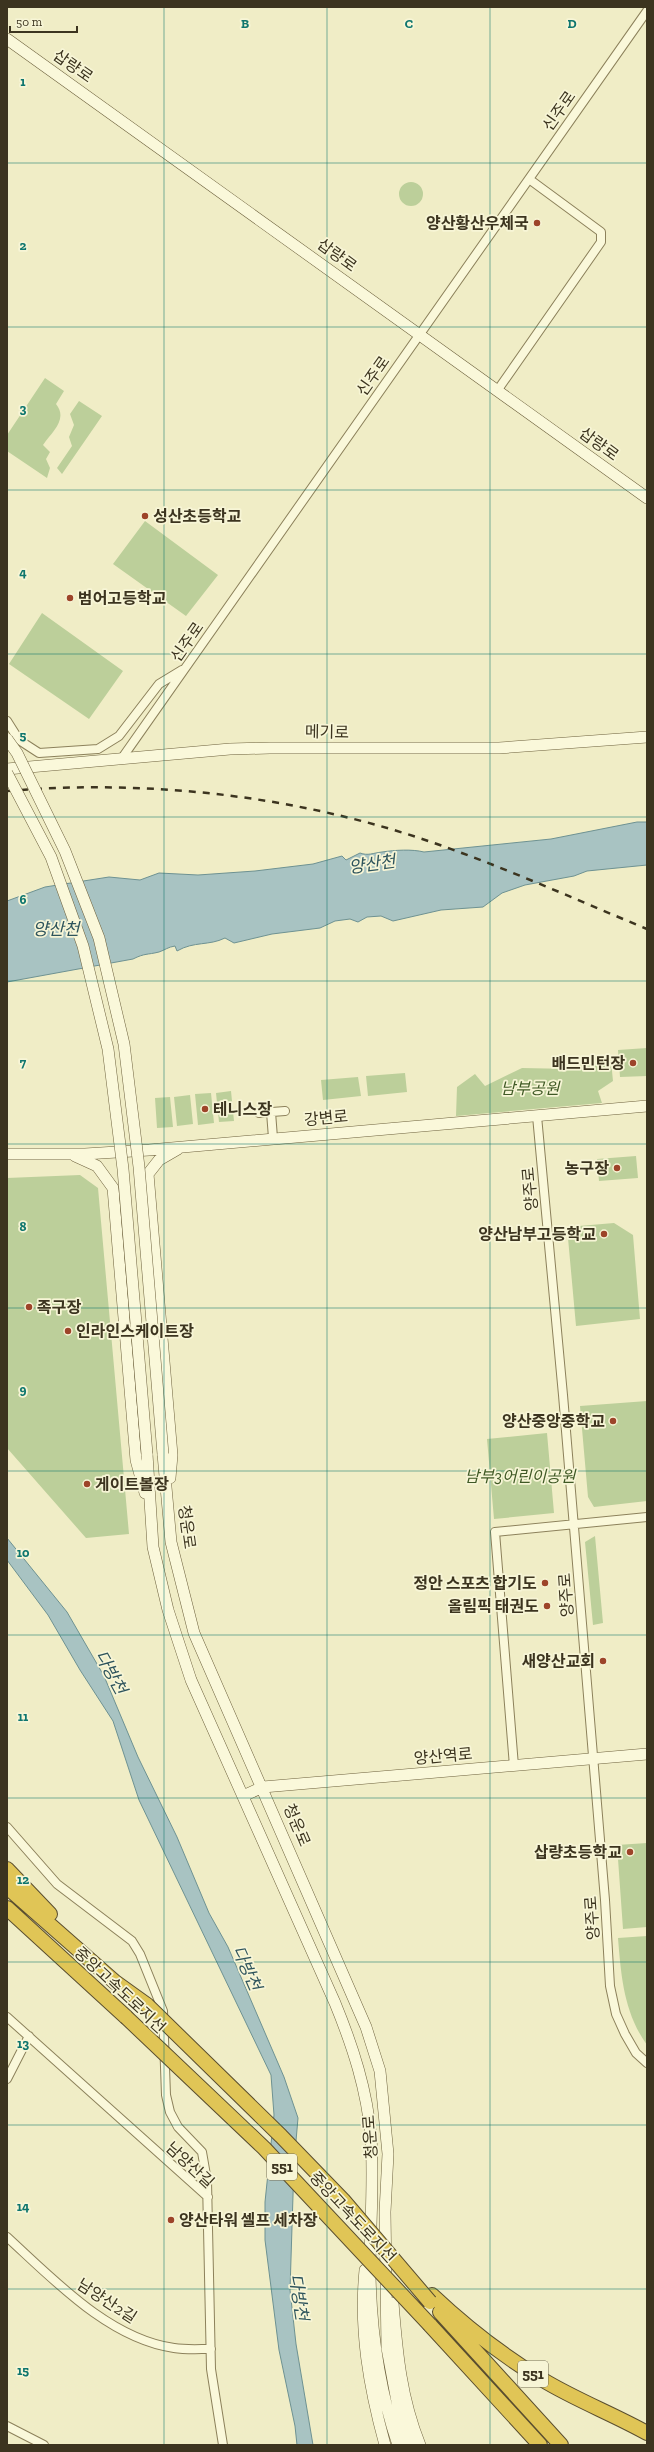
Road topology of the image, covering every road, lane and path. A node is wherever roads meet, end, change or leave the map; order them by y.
1 (647, 11) edge
2 (7, 39) edge
3 (529, 179) junction
4 (419, 334) junction
5 (497, 391) junction
6 (647, 498) edge
7 (185, 669) junction
8 (7, 721) edge
9 (647, 737) edge
10 (7, 739) edge
11 (122, 758) junction
12 (7, 769) edge
13 (7, 774) edge
14 (647, 1106) edge
15 (284, 1111) dead end
16 (271, 1112) junction
17 (259, 1113) dead end
18 (537, 1116) junction
19 (273, 1138) junction
20 (182, 1147) junction
21 (7, 1154) edge
22 (73, 1154) junction
23 (167, 1504) junction
24 (151, 1513) junction
25 (647, 1517) edge
26 (574, 1525) junction
27 (647, 1754) edge
28 (593, 1759) junction
29 (514, 1766) junction
30 (263, 1787) junction
31 (243, 1796) junction
32 (7, 1827) edge
33 (7, 1869) edge
34 (7, 1887) edge
35 (7, 1908) edge
36 (115, 1982) junction
37 (7, 2017) edge
38 (29, 2036) junction
39 (647, 2063) edge
40 (7, 2079) edge
41 (372, 2185) junction
42 (208, 2197) junction
43 (386, 2212) junction
44 (7, 2237) edge
45 (431, 2299) junction
46 (211, 2349) junction
47 (7, 2426) edge
48 (647, 2433) edge
49 (44, 2445) edge
50 (223, 2445) edge
51 (385, 2445) edge
52 (398, 2445) edge
53 (409, 2445) edge
54 (420, 2445) edge
55 (540, 2445) edge
56 (561, 2445) edge

1 - 3 street, 신주로
2 - 4 main road, 삽량로
3 - 4 street, 신주로
3 - 5 street
4 - 5 main road, 삽량로
4 - 7 street, 신주로
5 - 6 main road, 삽량로
7 - 8 street
7 - 11 street, 신주로
9 - 11 main road, 메기로
10 - 23 main road, 청운로, bridge
11 - 12 main road, 메기로
13 - 24 main road, 청운로, bridge
14 - 18 main road, 강변로
15 - 16 street
16 - 17 street
16 - 19 street
18 - 19 main road, 강변로
18 - 26 street, 양주로
19 - 20 main road, 강변로
20 - 22 main road, 강변로
20 - 23 main road
21 - 22 main road, 강변로
22 - 24 main road
23 - 30 main road, 청운로
24 - 31 main road, 청운로
25 - 26 street
26 - 28 street, 양주로
26 - 29 street
27 - 28 main road, 양산역로
28 - 29 main road, 양산역로
28 - 39 street, 양주로
29 - 30 main road, 양산역로
30 - 31 main road, 양산역로
30 - 43 main road, 청운로
31 - 41 main road, 청운로
32 - 42 street
33 - 36 highway
34 - 36 highway, 중앙고속도로지선 / 551
35 - 55 highway, 중앙고속도로지선 / 551, bridge
36 - 45 highway, 중앙고속도로지선 / 551, bridge
37 - 38 street, 남양산길
38 - 40 street
38 - 42 street, 남양산길
41 - 51 main road, 청운로
41 - 52 main road, 청운로
42 - 46 street, 남양산길
43 - 53 main road, 청운로
43 - 54 main road, 청운로
44 - 46 street, 남양산2길
45 - 48 highway, 551
45 - 56 highway, 551
46 - 50 street, 남양산길
47 - 49 street

